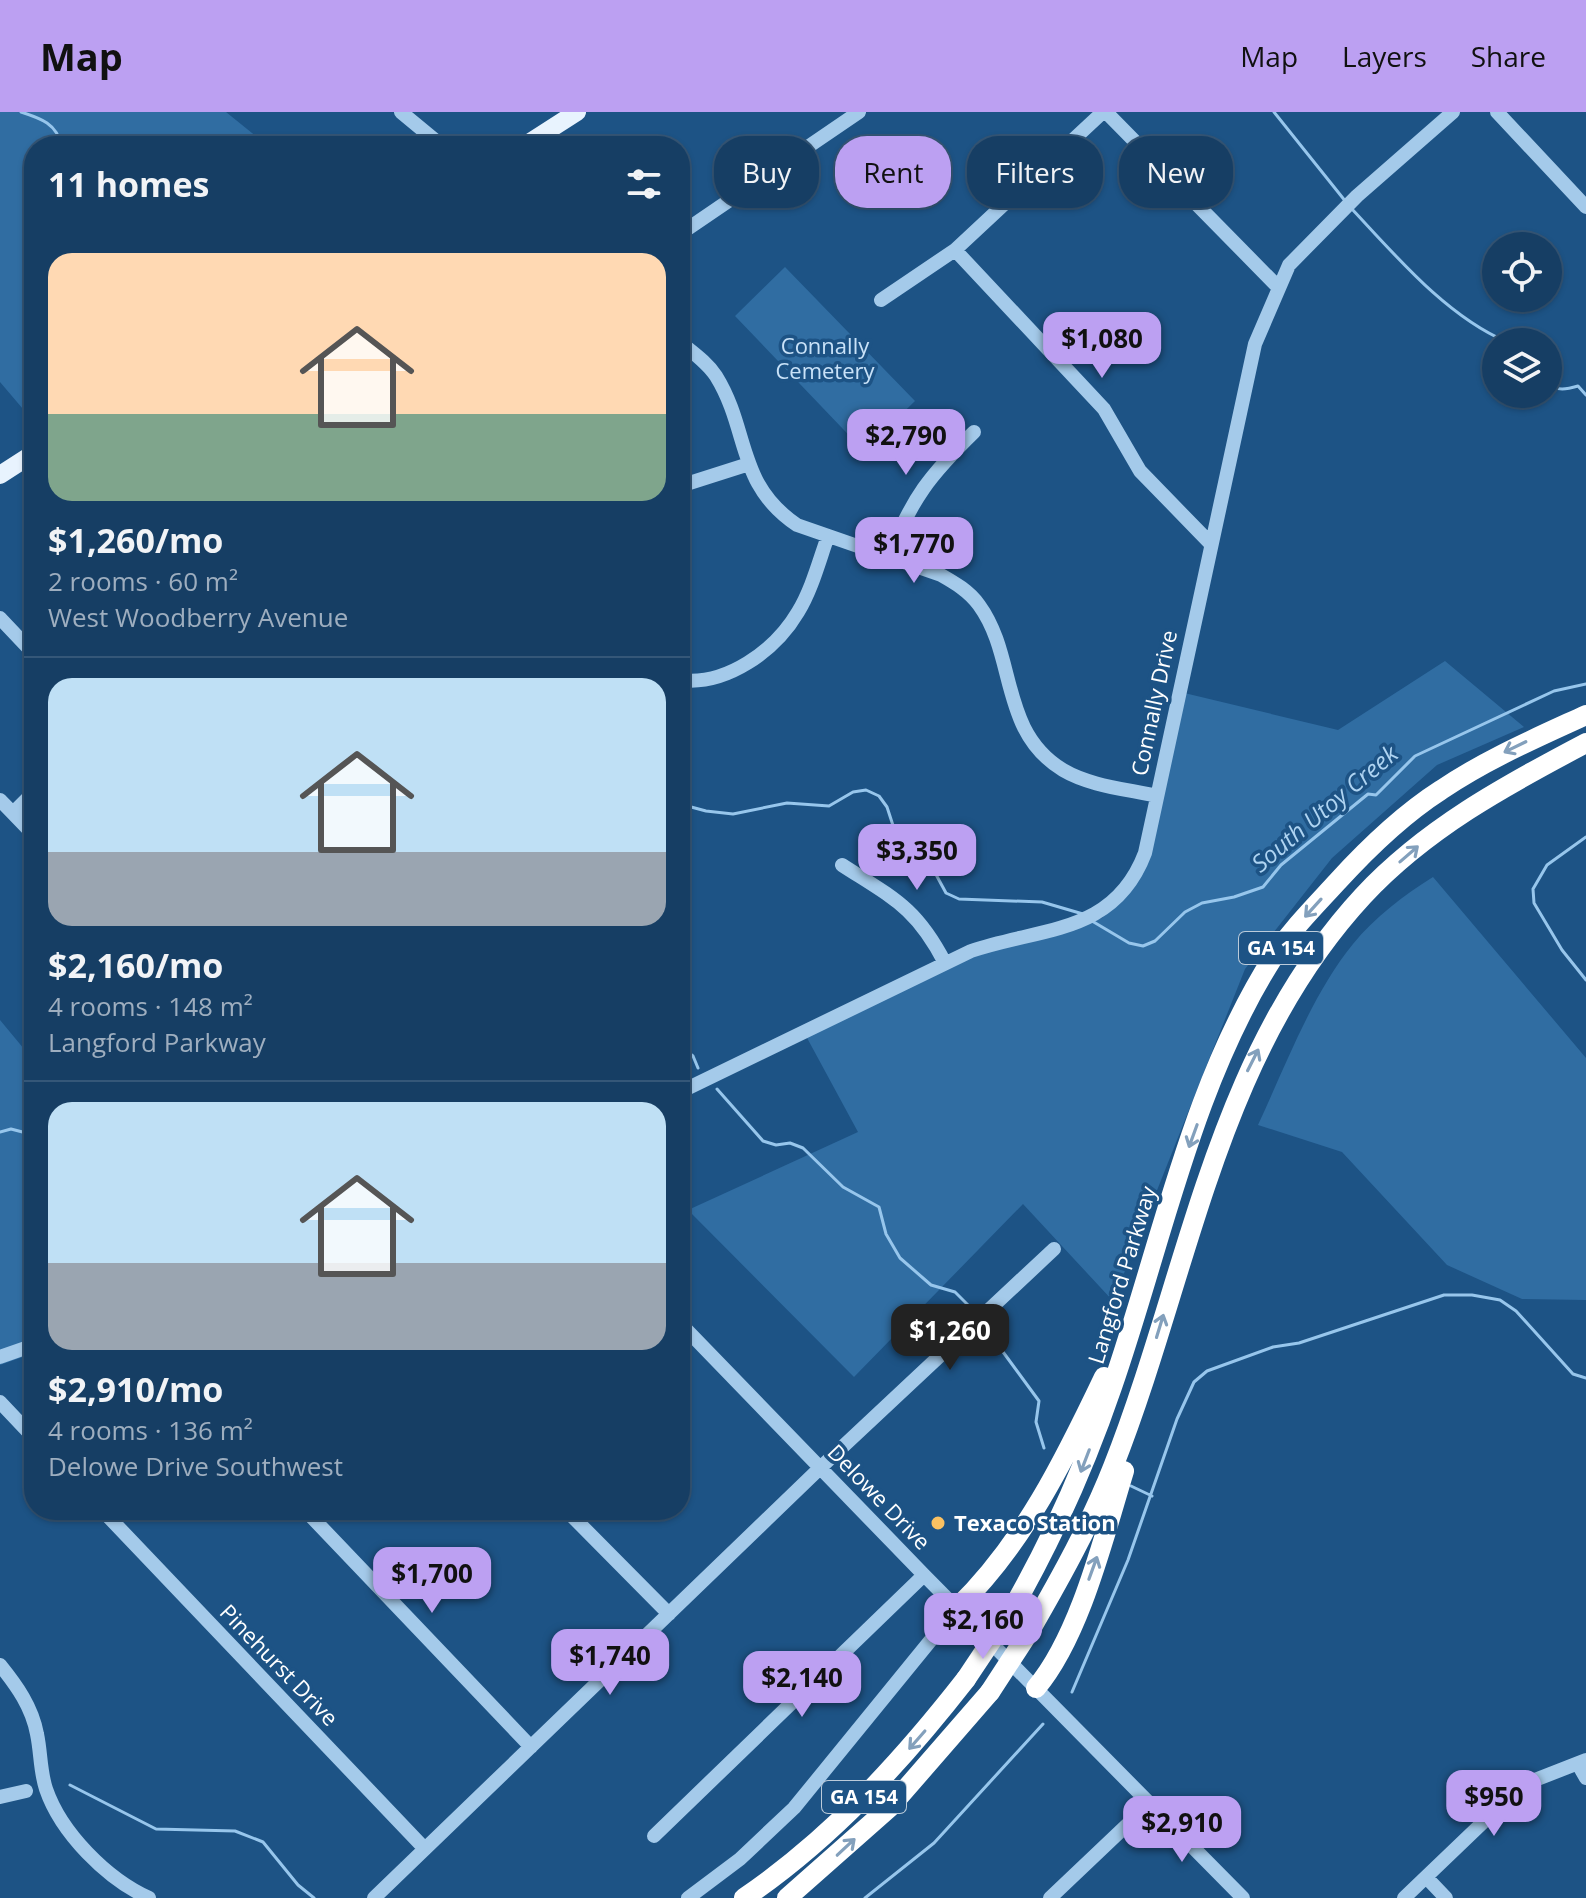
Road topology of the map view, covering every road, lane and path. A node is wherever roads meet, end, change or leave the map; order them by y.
1 (401, 112) edge
2 (577, 112) edge
3 (859, 112) edge
4 (1104, 112) edge
5 (1453, 112) edge
6 (1497, 112) edge
7 (1436, 117) edge
8 (430, 136) edge
9 (540, 136) edge
10 (1586, 207) edge
11 (690, 227) edge
12 (955, 250) junction
13 (1278, 287) junction
14 (881, 300) dead end
15 (690, 351) edge
16 (974, 432) dead end
17 (24, 459) edge
18 (749, 464) junction
19 (0, 475) edge
20 (690, 483) edge
21 (828, 536) junction
22 (1210, 543) junction
23 (889, 556) junction
24 (0, 618) edge
25 (24, 643) edge
26 (690, 680) edge
27 (1586, 715) edge
28 (1586, 743) edge
29 (1157, 796) junction
30 (0, 800) edge
31 (24, 802) edge
32 (13, 813) junction
33 (24, 825) edge
34 (842, 865) dead end
35 (945, 963) junction
36 (690, 1087) edge
37 (1054, 1249) dead end
38 (1136, 1308) junction
39 (690, 1333) edge
40 (24, 1349) edge
41 (1151, 1355) junction
42 (0, 1357) edge
43 (0, 1402) edge
44 (24, 1427) edge
45 (820, 1468) junction
46 (112, 1520) edge
47 (315, 1520) edge
48 (576, 1520) edge
49 (924, 1575) junction
50 (957, 1608) junction
51 (669, 1614) junction
52 (980, 1631) junction
53 (932, 1639) junction
54 (0, 1665) edge
55 (1036, 1688) junction
56 (531, 1747) junction
57 (1582, 1762) edge
58 (1586, 1778) edge
59 (26, 1791) dead end
60 (0, 1797) edge
61 (1149, 1804) junction
62 (654, 1836) dead end
63 (425, 1849) junction
64 (1426, 1877) junction
65 (149, 1898) edge
66 (374, 1898) edge
67 (688, 1898) edge
68 (744, 1898) edge
69 (787, 1898) edge
70 (1050, 1898) edge
71 (1243, 1898) edge
72 (1404, 1898) edge
73 (1446, 1898) edge

1 - 8 street
2 - 9 main road
3 - 11 street
4 - 12 street
4 - 13 street
5 - 7 street, Connally Drive
6 - 10 street
7 - 13 street, Connally Drive
12 - 14 street
12 - 22 street
13 - 22 street, Connally Drive
15 - 18 street
16 - 23 street
17 - 19 main road
18 - 20 street
18 - 21 street
21 - 23 street
21 - 26 street
22 - 29 street, Connally Drive
23 - 29 street
24 - 25 street
27 -> 38 highway, Langford Parkway / GA 154
41 -> 28 highway, GA 154
29 - 35 street, Connally Drive
30 - 32 street
31 - 32 street
32 - 33 street
34 - 35 street
35 - 36 street, Connally Drive
37 - 45 street
38 - 50 highway
38 -> 68 highway, Langford Parkway / GA 154, bridge
39 - 45 street, Delowe Drive
40 - 42 street
55 -> 41 highway
69 -> 41 highway, GA 154, bridge
43 - 44 street
45 - 49 street, Delowe Drive
45 - 51 street
46 - 63 street, Pinehurst Drive
47 - 56 street
48 - 51 street
49 - 50 street, Delowe Drive
49 - 62 street
50 - 52 street, Delowe Drive
50 - 53 street
51 - 56 street
52 - 53 street
52 - 55 street, Delowe Drive
53 - 67 street
54 - 65 street
55 - 61 street, Delowe Drive
56 - 63 street
57 - 58 street
57 - 64 street
59 - 60 street
61 - 70 street
61 - 71 street, Delowe Drive
63 - 66 street
64 - 72 street
64 - 73 street

